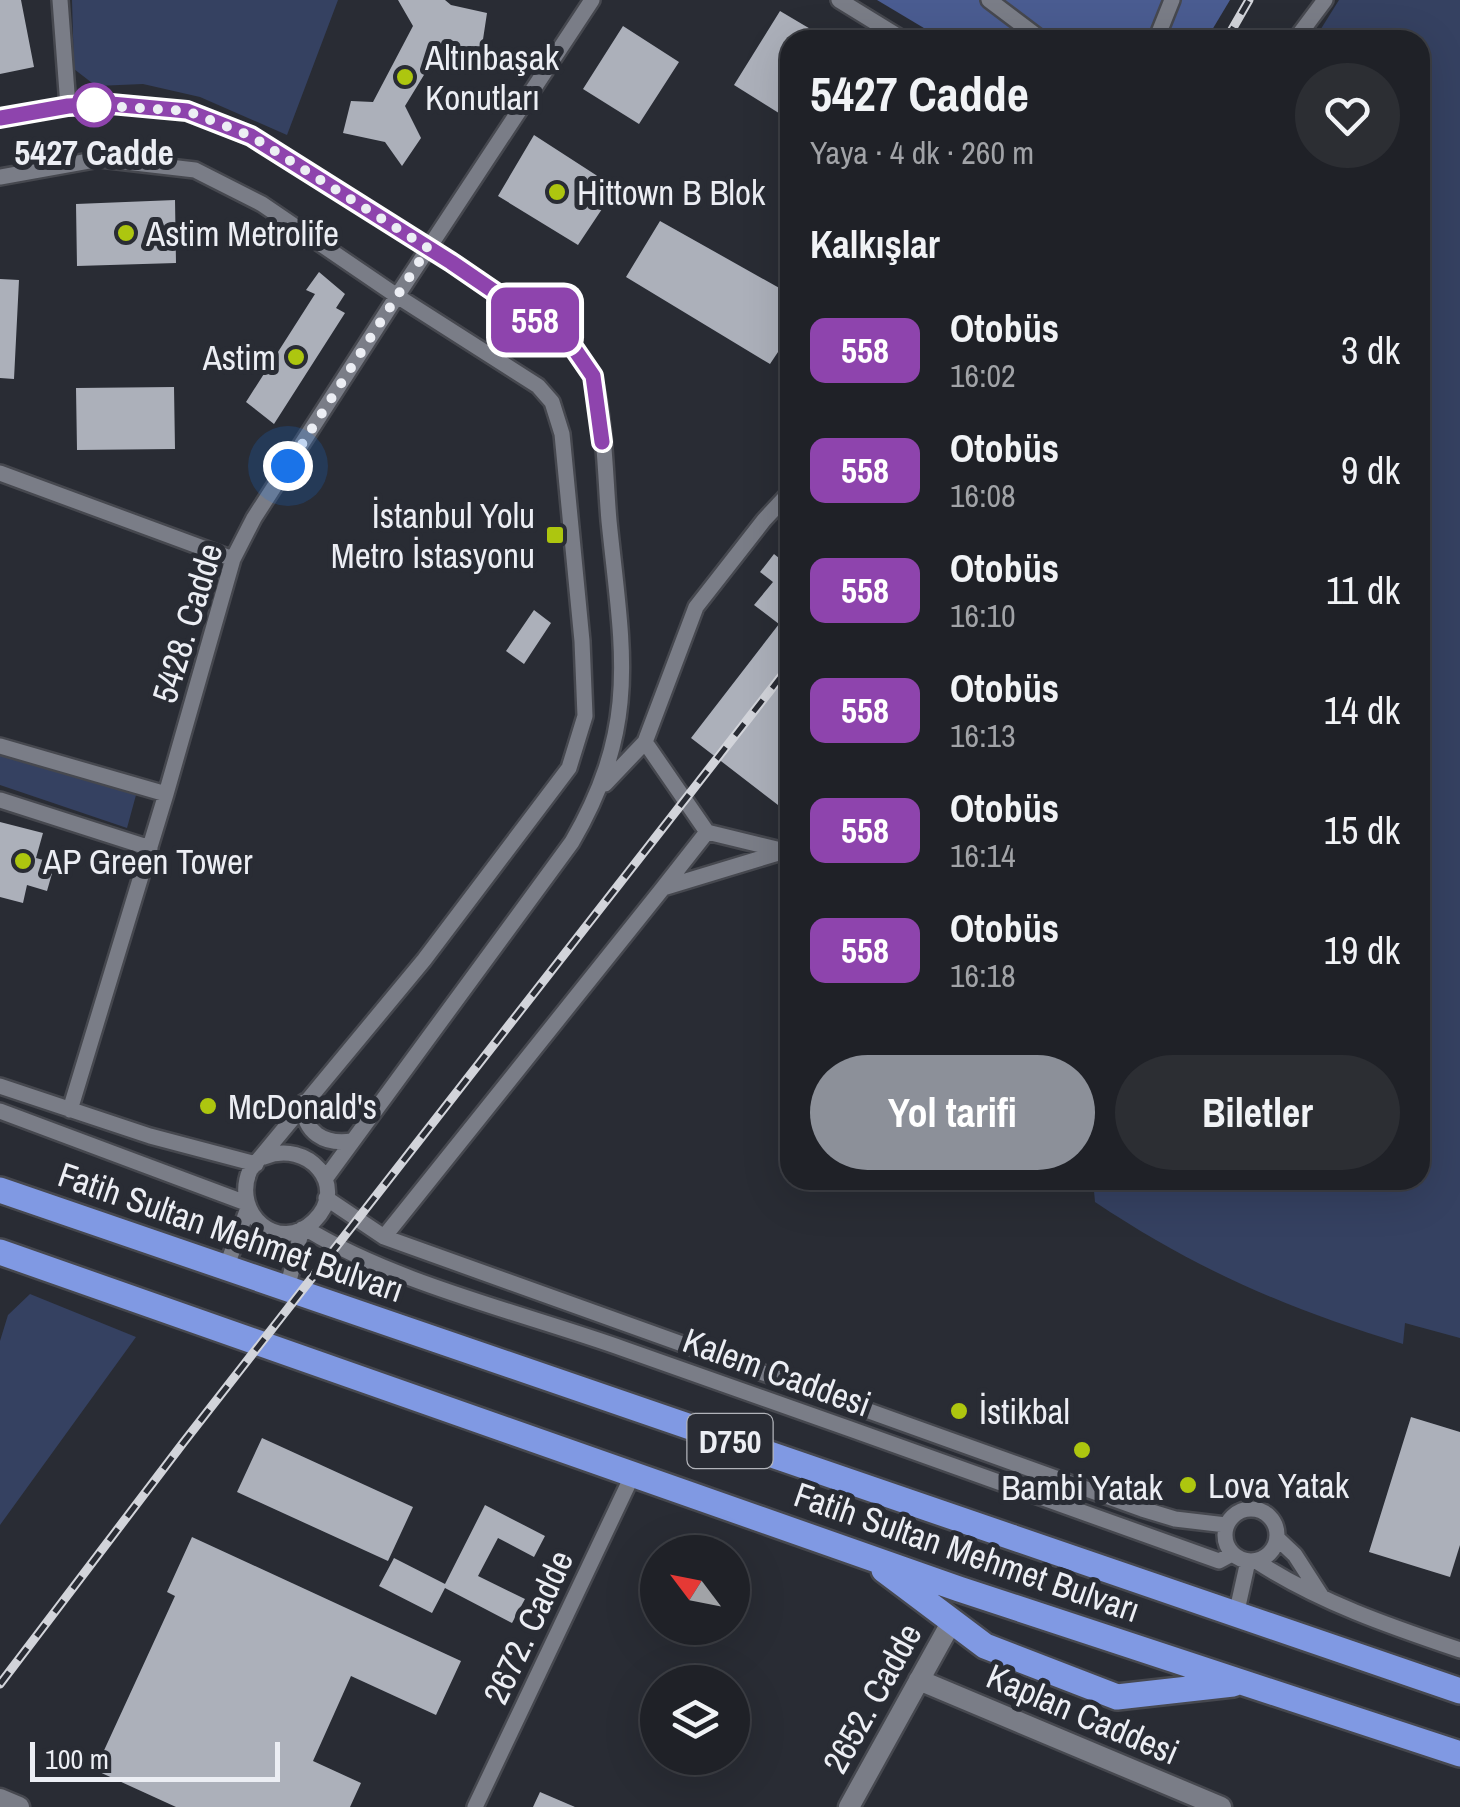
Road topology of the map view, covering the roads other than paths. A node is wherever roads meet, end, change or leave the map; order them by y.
1 (60, 0) edge
2 (592, 0) edge
3 (839, 0) edge
4 (989, 0) edge
5 (1172, 0) edge
6 (1325, 0) edge
7 (888, 30) edge
8 (1029, 30) edge
9 (1160, 30) edge
10 (1303, 30) edge
11 (68, 106) junction
12 (0, 118) edge
13 (0, 178) edge
14 (428, 248) junction
15 (396, 296) junction
16 (0, 473) edge
17 (780, 503) edge
18 (234, 559) junction
19 (645, 742) junction
20 (0, 746) edge
21 (600, 790) junction
22 (166, 794) junction
23 (0, 800) edge
24 (707, 832) junction
25 (150, 848) junction
26 (780, 849) edge
27 (780, 853) edge
28 (663, 888) junction
29 (0, 1086) edge
30 (304, 1102) junction
31 (70, 1110) junction
32 (0, 1111) edge
33 (352, 1142) junction
34 (260, 1160) junction
35 (324, 1179) junction
36 (0, 1190) edge
37 (326, 1198) junction
38 (247, 1205) junction
39 (303, 1228) junction
40 (384, 1236) junction
41 (0, 1252) edge
42 (226, 1268) junction
43 (287, 1289) junction
44 (634, 1472) junction
45 (1226, 1525) junction
46 (1277, 1538) junction
47 (864, 1555) junction
48 (1245, 1559) junction
49 (1322, 1597) junction
50 (1236, 1614) junction
51 (952, 1621) junction
52 (1460, 1650) edge
53 (919, 1680) junction
54 (1241, 1682) junction
55 (1460, 1691) edge
56 (1460, 1754) edge
57 (0, 1799) edge
58 (19, 1807) edge
59 (475, 1807) edge
60 (849, 1807) edge
61 (1221, 1807) edge

1 - 11 street
2 - 14 street, 5428. Cadde
3 - 7 street
4 - 8 street
5 - 9 street
6 - 10 street
11 - 12 street
11 - 14 street
13 - 15 street
14 - 15 street, 5428. Cadde
14 - 21 street
15 - 18 street, 5428. Cadde
15 - 30 street
16 - 18 street
17 - 19 street
18 - 22 street, 5428. Cadde
19 - 21 street
19 - 24 street
20 - 22 street
21 - 33 street
22 - 25 street, 5428. Cadde
23 - 25 street
24 - 26 street
24 - 28 street
25 - 31 street, 5428. Cadde
27 - 28 street
28 - 40 street
29 - 31 street
30 - 33 street
30 - 34 street
31 - 34 street
32 - 38 street
33 - 35 street
34 - 35 street
34 - 38 street
35 - 37 street
36 - 42 highway, Fatih Sultan Mehmet Bulvarı / D750
37 - 39 street
37 - 40 street, Kalem Caddesi
38 - 39 street
38 - 42 street
39 - 43 street
39 - 48 street, Kalem Caddesi
40 - 45 street, Kalem Caddesi
41 - 44 highway, Fatih Sultan Mehmet Bulvarı / D750
42 - 43 highway, Fatih Sultan Mehmet Bulvarı / D750
43 - 50 highway, Fatih Sultan Mehmet Bulvarı / D750
44 - 47 highway, Fatih Sultan Mehmet Bulvarı / D750
44 - 59 street, 2672. Cadde
45 - 46 street
45 - 48 street
46 - 48 street
46 - 49 street
47 - 51 highway
47 - 54 highway, Fatih Sultan Mehmet Bulvarı / D750
48 - 49 street
48 - 50 street
49 - 52 street
50 - 55 highway, Fatih Sultan Mehmet Bulvarı / D750
51 - 53 street, 2652. Cadde
51 - 54 highway
53 - 60 street, 2652. Cadde
53 - 61 street, Kaplan Caddesi
54 - 56 highway, Fatih Sultan Mehmet Bulvarı / D750
57 - 58 street

